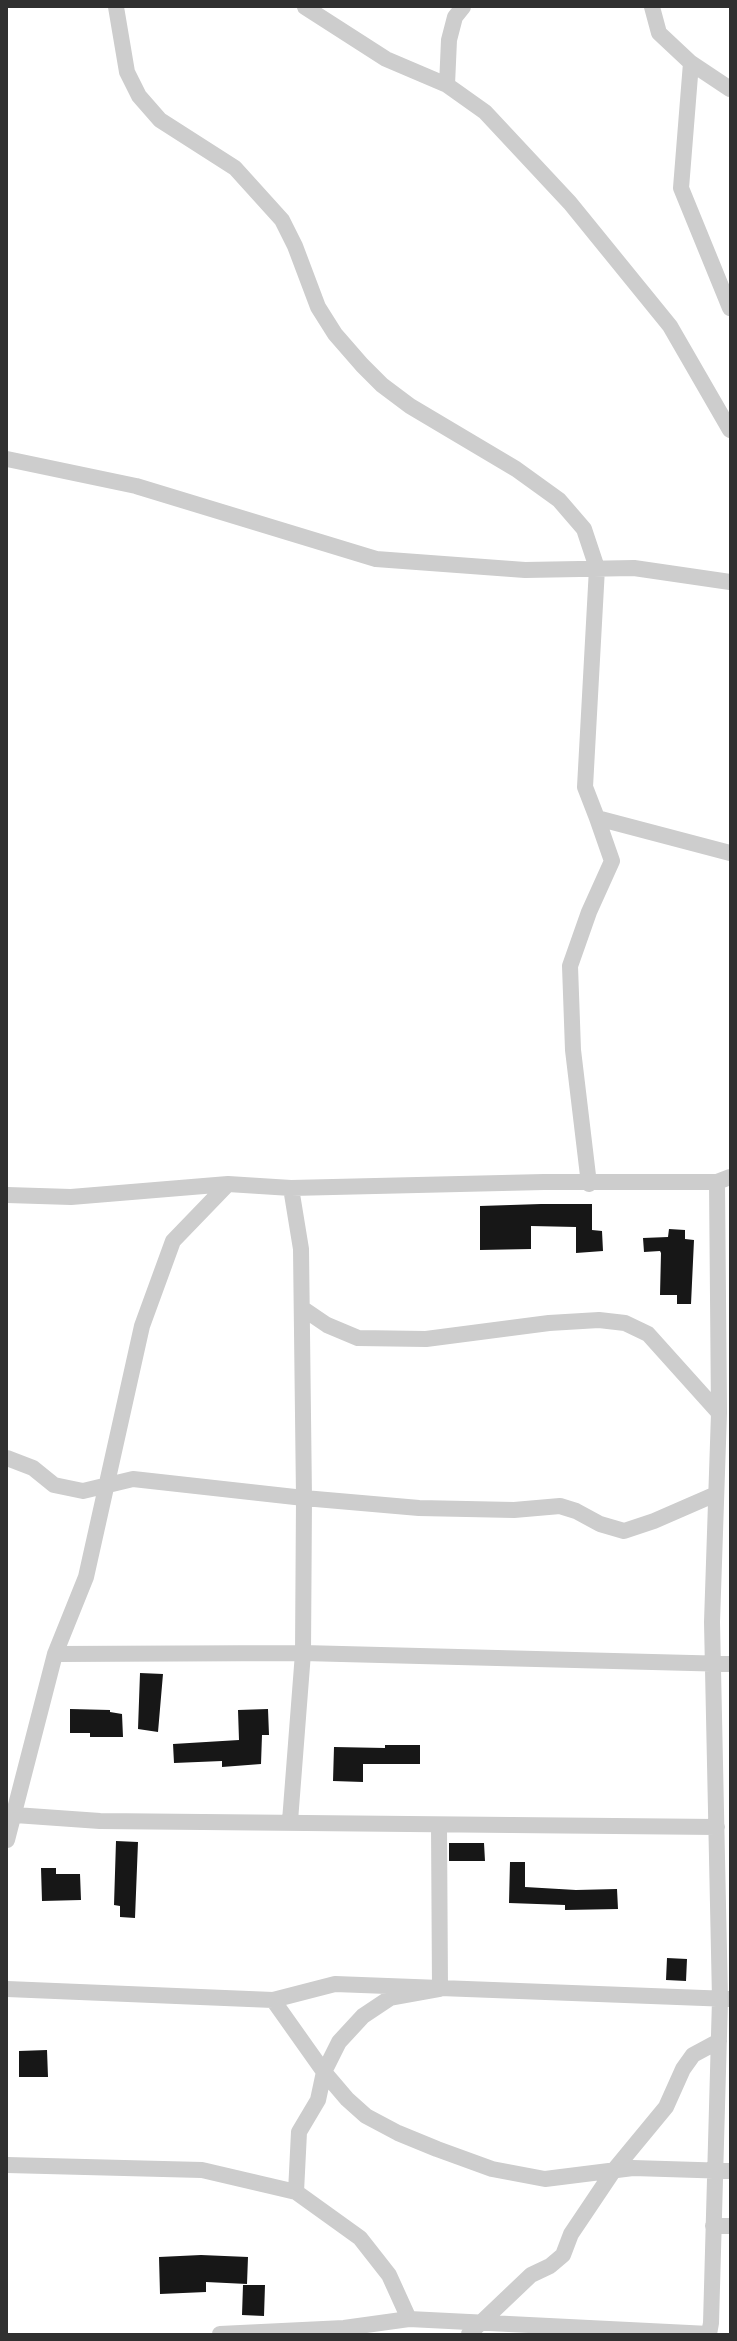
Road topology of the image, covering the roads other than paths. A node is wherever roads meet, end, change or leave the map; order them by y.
1 (116, 7) edge
2 (305, 7) edge
3 (463, 7) edge
4 (652, 7) edge
5 (691, 62) junction
6 (447, 85) junction
7 (730, 89) edge
8 (730, 308) edge
9 (730, 430) edge
10 (7, 459) edge
11 (597, 568) junction
12 (730, 582) edge
13 (597, 818) junction
14 (730, 853) edge
15 (723, 1180) edge
16 (228, 1184) junction
17 (588, 1184) junction
18 (292, 1188) junction
19 (7, 1194) edge
20 (302, 1308) junction
21 (719, 1413) junction
22 (7, 1458) edge
23 (105, 1486) junction
24 (716, 1494) junction
25 (304, 1498) junction
26 (303, 1653) junction
27 (55, 1654) junction
28 (712, 1664) junction
29 (730, 1664) edge
30 (15, 1815) junction
31 (290, 1821) junction
32 (439, 1825) junction
33 (717, 1827) junction
34 (7, 1840) edge
35 (7, 1989) edge
36 (440, 1989) junction
37 (725, 1999) edge
38 (273, 2000) junction
39 (719, 2041) junction
40 (324, 2072) junction
41 (7, 2165) edge
42 (614, 2170) junction
43 (714, 2171) junction
44 (730, 2171) edge
45 (296, 2192) junction
46 (713, 2226) junction
47 (730, 2226) edge
48 (408, 2319) junction
49 (480, 2322) junction
50 (562, 2330) edge
51 (220, 2334) edge
52 (469, 2334) edge
53 (709, 2334) edge

1 - 11 street
2 - 6 street
3 - 6 street
4 - 5 street
5 - 7 street
5 - 8 street
6 - 9 street
10 - 11 street
11 - 12 street
11 - 13 street
13 - 14 street
13 - 17 street
15 - 17 street
15 - 21 street
16 - 18 street
16 - 19 street
16 - 23 street
17 - 18 street
18 - 20 street
20 - 21 street
20 - 25 street
21 - 24 street
22 - 23 street
23 - 25 street
23 - 27 street
24 - 25 street
24 - 28 street
25 - 26 street
26 - 27 street
26 - 28 street
26 - 31 street
27 - 30 street
28 - 29 street
28 - 33 street
30 - 31 street
30 - 34 street
31 - 32 street
32 - 33 street
32 - 36 street
33 - 37 street
35 - 38 street
36 - 37 street
36 - 38 street
36 - 40 street
37 - 39 street
38 - 40 street
39 - 42 street
39 - 43 street
40 - 42 street
40 - 45 street
41 - 45 street
42 - 43 street
42 - 49 street
43 - 44 street
43 - 46 street
45 - 48 street
46 - 47 street
46 - 53 street
48 - 49 street
48 - 51 street
49 - 50 street
49 - 52 street
50 - 53 street

